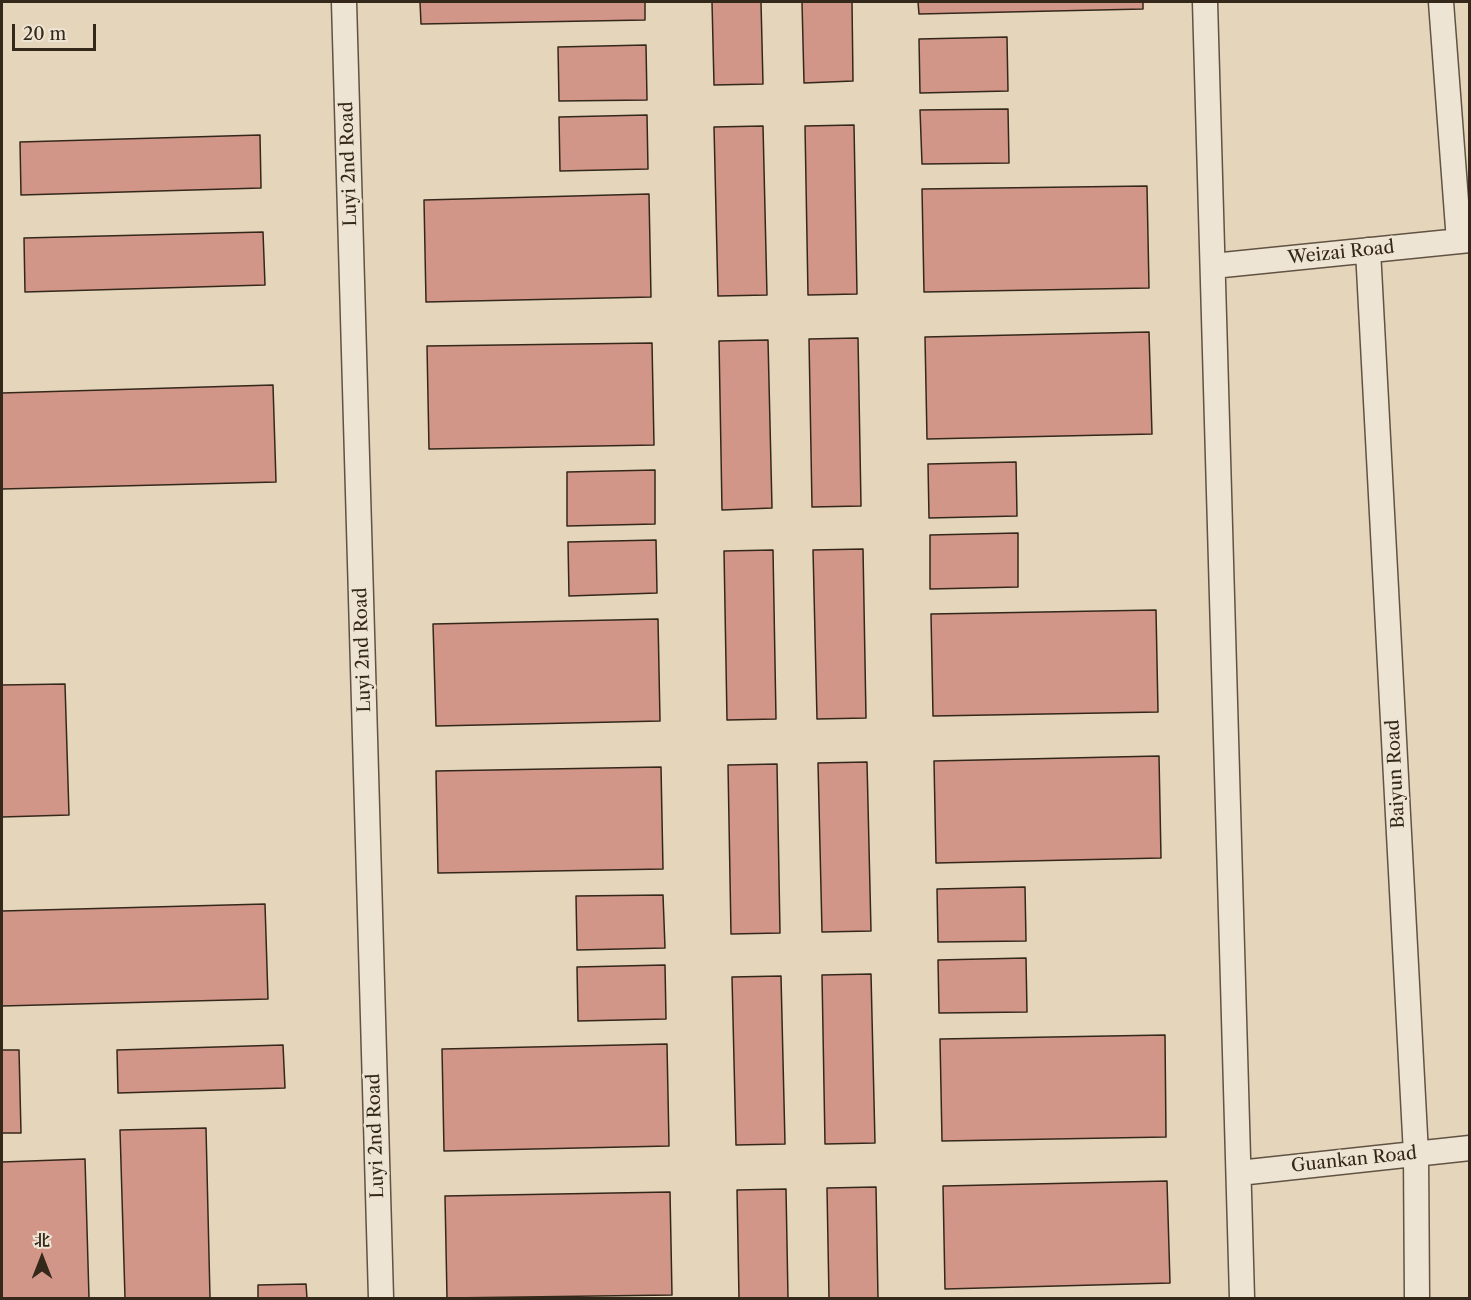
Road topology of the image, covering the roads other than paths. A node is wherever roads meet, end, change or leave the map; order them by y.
1 (344, 2) edge
2 (1205, 2) edge
3 (1441, 2) edge
4 (1464, 241) edge
5 (1368, 250) junction
6 (1213, 266) junction
7 (1470, 1148) edge
8 (1416, 1154) junction
9 (1239, 1173) junction
10 (381, 1299) edge
11 (1242, 1299) edge
12 (1417, 1299) edge

1 - 10 street, Luyi 2nd Road
2 - 6 street
3 - 4 street
4 - 5 street, Weizai Road
5 - 6 street, Weizai Road
5 - 8 street, Baiyun Road
6 - 9 street
7 - 8 street, Guankan Road
8 - 9 street, Guankan Road
8 - 12 street, Baiyun Road
9 - 11 street

